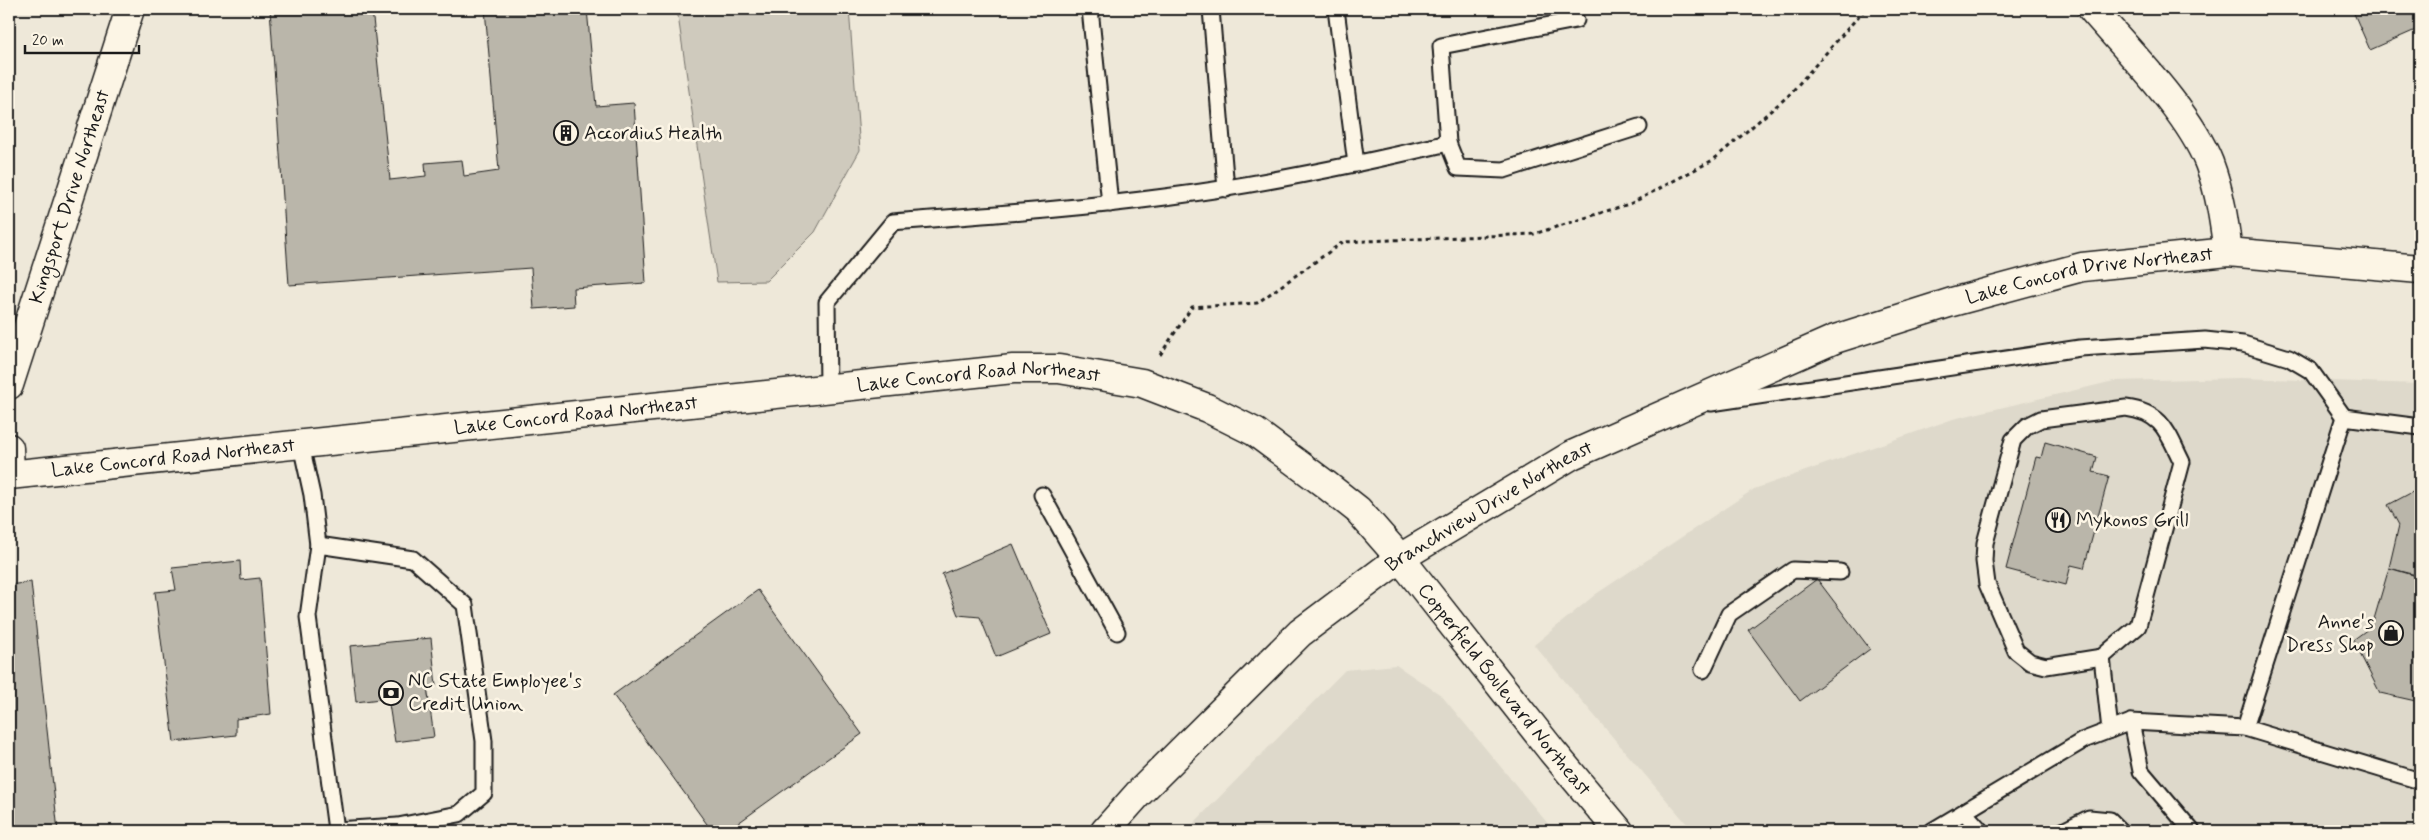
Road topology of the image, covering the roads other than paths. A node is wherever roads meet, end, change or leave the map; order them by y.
1 (130, 9) edge
2 (1090, 9) edge
3 (1211, 9) edge
4 (1336, 9) edge
5 (2092, 9) edge
6 (1576, 20) dead end
7 (1639, 127) dead end
8 (1448, 143) junction
9 (1356, 164) junction
10 (1226, 188) junction
11 (1110, 204) junction
12 (2228, 252) junction
13 (2420, 269) edge
14 (1952, 302) joint
15 (1142, 383) joint
16 (9, 385) edge
17 (828, 388) junction
18 (1675, 409) junction
19 (2344, 417) junction
20 (2420, 427) edge
21 (301, 445) junction
22 (9, 466) edge
23 (1042, 495) dead end
24 (318, 545) junction
25 (1400, 558) junction
26 (1840, 572) dead end
27 (1117, 632) dead end
28 (2102, 657) junction
29 (1703, 670) dead end
30 (2131, 722) junction
31 (2245, 728) junction
32 (2110, 730) junction
33 (2420, 781) edge
34 (1964, 812) junction
35 (1105, 831) edge
36 (1619, 831) edge
37 (1932, 831) edge
38 (1981, 831) edge
39 (2063, 831) edge
40 (2121, 831) edge
41 (2192, 831) edge

1 - 16 main road, Kingsport Drive Northeast
2 - 11 lane
3 - 10 lane
4 - 9 lane
5 - 12 main road
6 - 8 lane
7 - 8 lane
8 - 9 lane
9 - 10 lane
10 - 11 lane
11 - 17 lane
12 - 13 main road, Lake Concord Drive Northeast
12 - 14 main road, Lake Concord Drive Northeast
14 - 18 main road, Branchview Drive Northeast
15 - 17 main road, Lake Concord Road Northeast
15 - 25 main road, Copperfield Boulevard Northeast
17 - 21 main road, Lake Concord Road Northeast
18 - 19 lane
18 - 25 main road, Branchview Drive Northeast
19 - 20 lane
19 - 31 lane
21 - 22 main road, Lake Concord Road Northeast
21 - 24 lane
23 - 27 lane
24 - 24 lane
25 - 35 main road, Branchview Drive Northeast
25 - 36 main road, Copperfield Boulevard Northeast
26 - 29 lane
28 - 28 lane
28 - 32 lane
30 - 31 lane
30 - 32 lane
30 - 41 lane
31 - 33 lane
32 - 34 lane
34 - 37 lane
34 - 38 lane
39 - 40 lane

